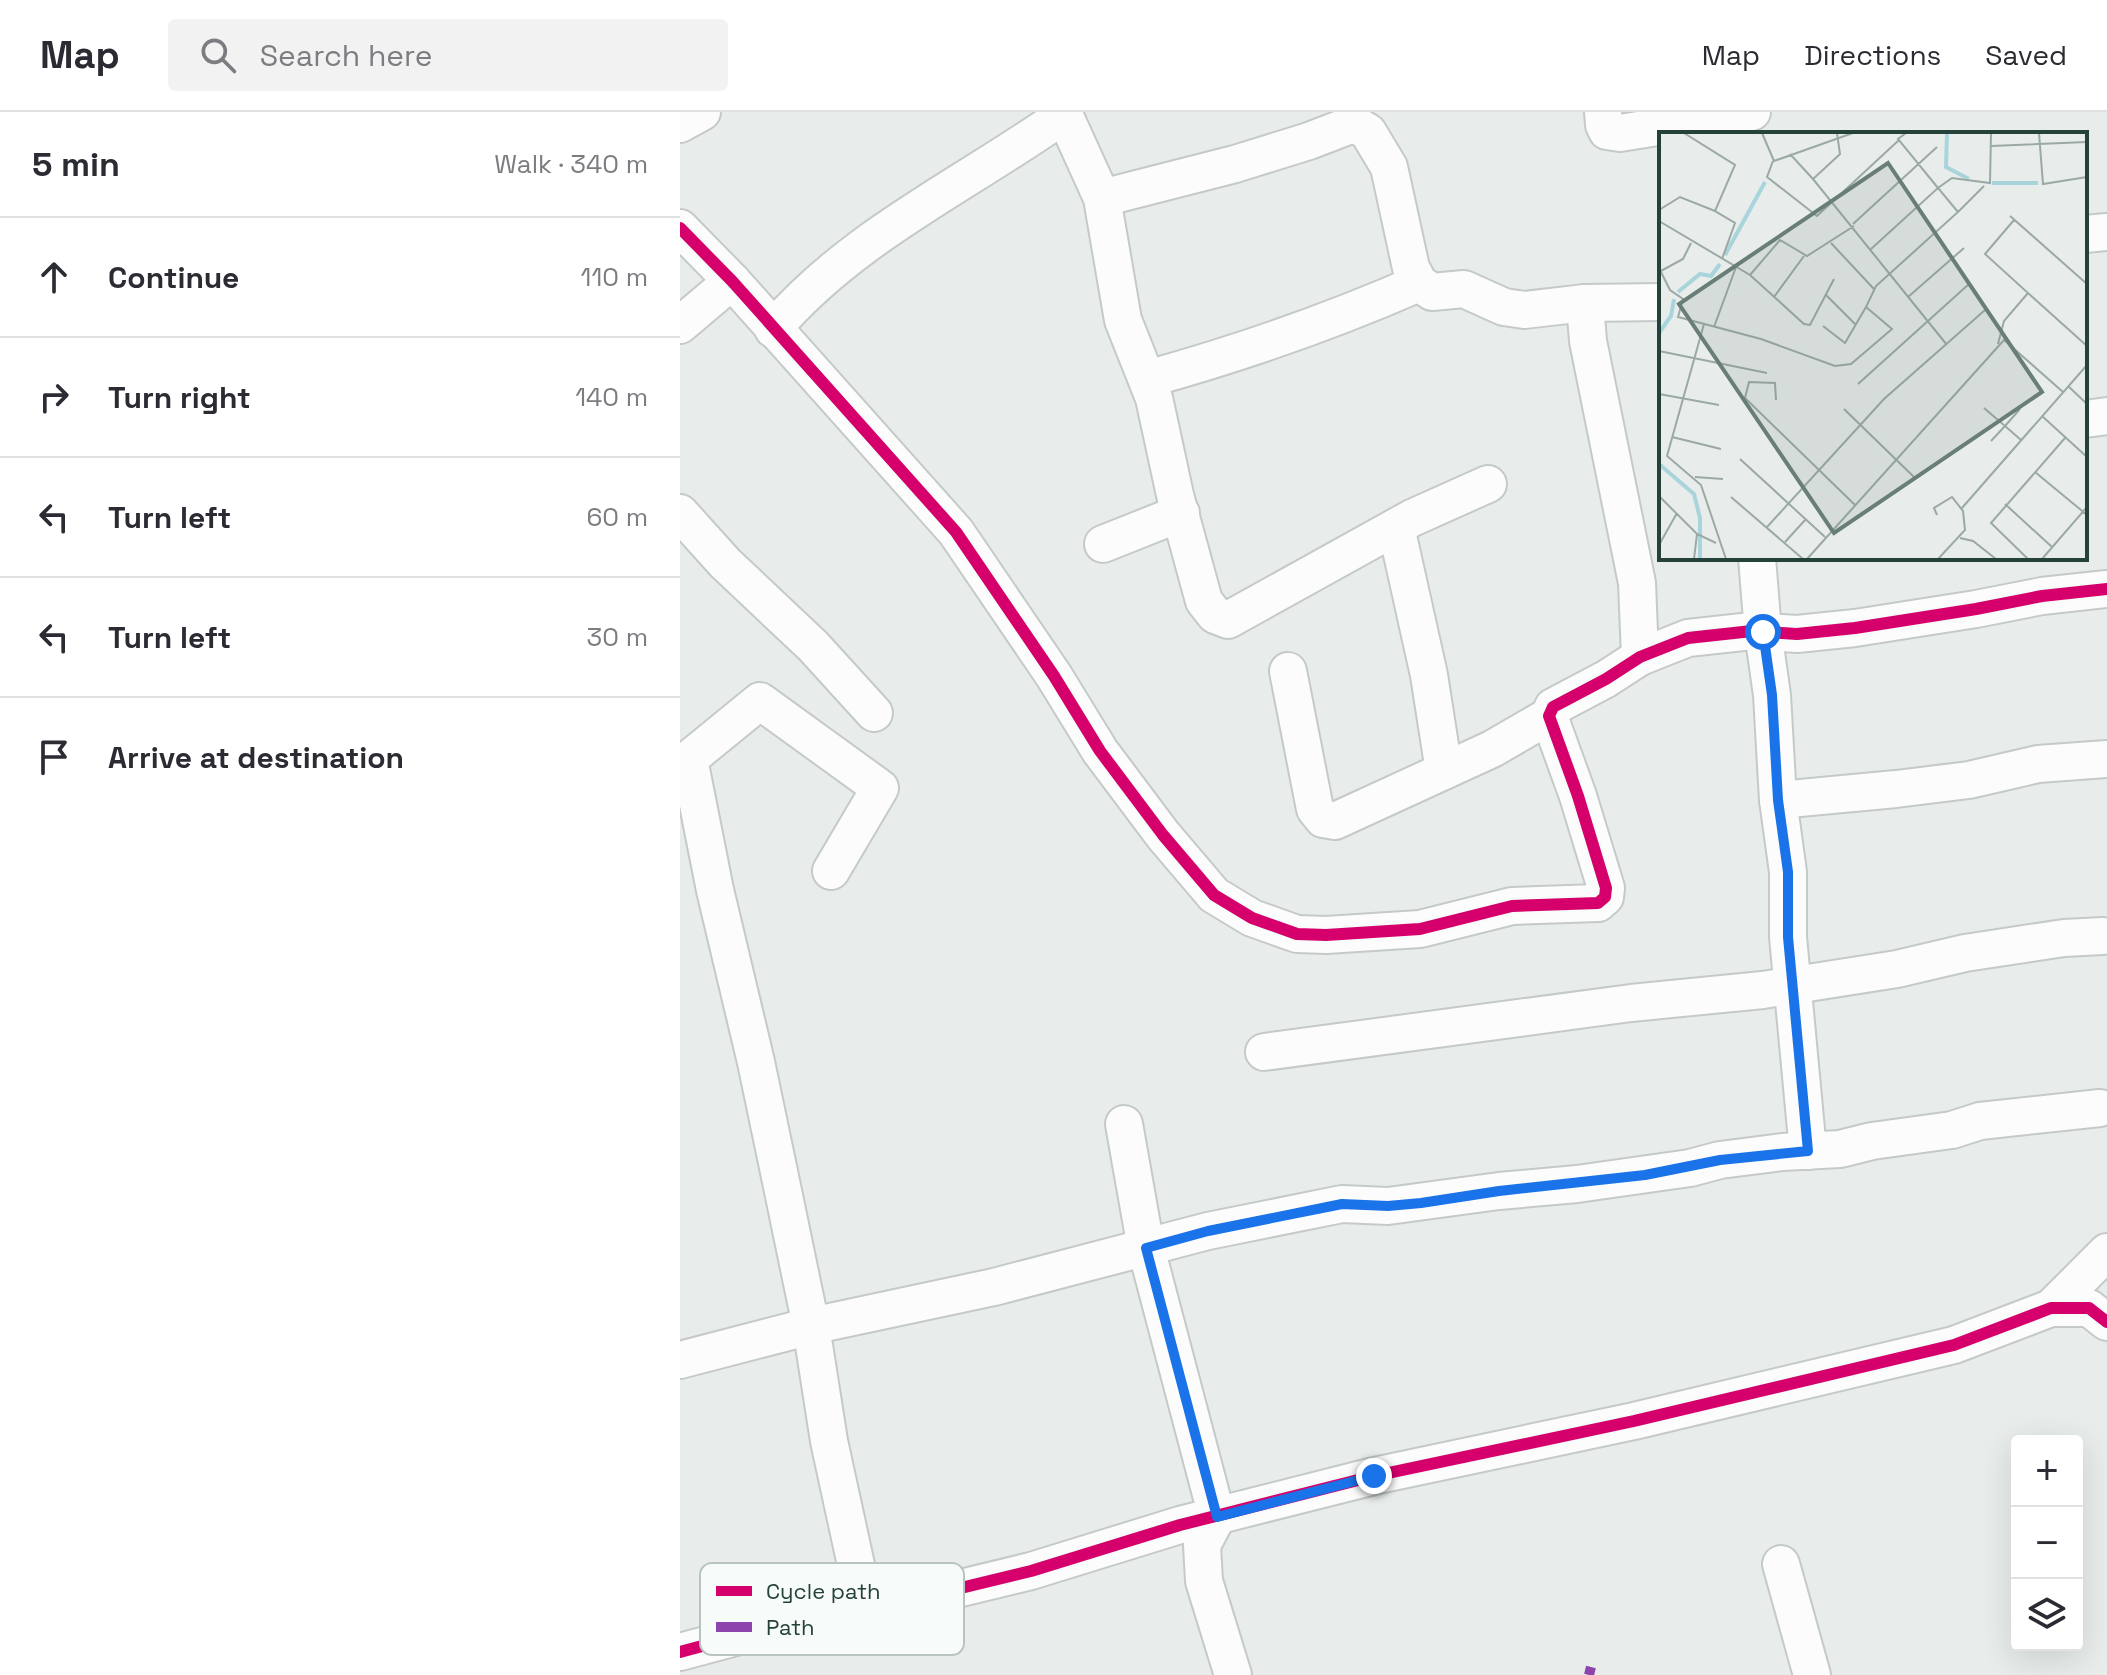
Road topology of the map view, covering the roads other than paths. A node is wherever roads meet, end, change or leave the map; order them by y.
1 (702, 112) edge
2 (1603, 112) edge
3 (1064, 113) edge
4 (1730, 119) edge
5 (680, 124) edge
6 (1102, 198) junction
7 (680, 228) edge
8 (2107, 232) edge
9 (2087, 234) edge
10 (732, 281) junction
11 (1419, 283) junction
12 (1659, 302) edge
13 (1585, 303) junction
14 (680, 325) edge
15 (773, 329) junction
16 (1147, 379) junction
17 (2107, 416) edge
18 (2087, 419) edge
19 (1488, 484) dead end
20 (680, 513) edge
21 (1181, 513) junction
22 (1396, 527) junction
23 (1103, 544) dead end
24 (1757, 560) edge
25 (2107, 589) edge
26 (1763, 632) junction
27 (1640, 657) junction
28 (1288, 671) dead end
29 (874, 713) dead end
30 (1549, 716) junction
31 (2107, 759) edge
32 (1444, 771) junction
33 (1778, 800) junction
34 (831, 871) dead end
35 (2103, 936) dead end
36 (1792, 985) junction
37 (1264, 1052) dead end
38 (2100, 1108) dead end
39 (1124, 1124) dead end
40 (1808, 1151) junction
41 (1146, 1248) junction
42 (2107, 1252) edge
43 (2051, 1308) junction
44 (2107, 1322) edge
45 (811, 1326) junction
46 (680, 1360) edge
47 (1217, 1517) junction
48 (856, 1563) edge
49 (1781, 1564) dead end
50 (964, 1587) edge
51 (700, 1647) edge
52 (680, 1652) edge
53 (1233, 1675) edge
54 (1812, 1675) edge

1 - 5 street
2 - 4 street
3 - 6 street
3 - 15 street
6 - 11 street
6 - 16 street
7 - 10 street
8 - 9 street
10 - 14 street
10 - 15 street
11 - 13 street
11 - 16 street
12 - 13 street
13 - 27 street
15 - 30 street
16 - 21 street
17 - 18 street
19 - 22 street
20 - 29 street
21 - 22 street
21 - 23 street
22 - 32 street
24 - 26 street
25 - 26 street
26 - 27 street
26 - 33 street
27 - 30 street
28 - 32 street
30 - 32 street
31 - 33 street
33 - 36 street
34 - 45 street
35 - 36 street
36 - 37 street
36 - 40 street
38 - 40 street
39 - 41 street
40 - 41 street
41 - 45 street
41 - 47 street
42 - 43 street
43 - 44 street
43 - 47 street
45 - 46 street
45 - 48 street
47 - 50 street
47 - 53 street
49 - 54 street
51 - 52 street

